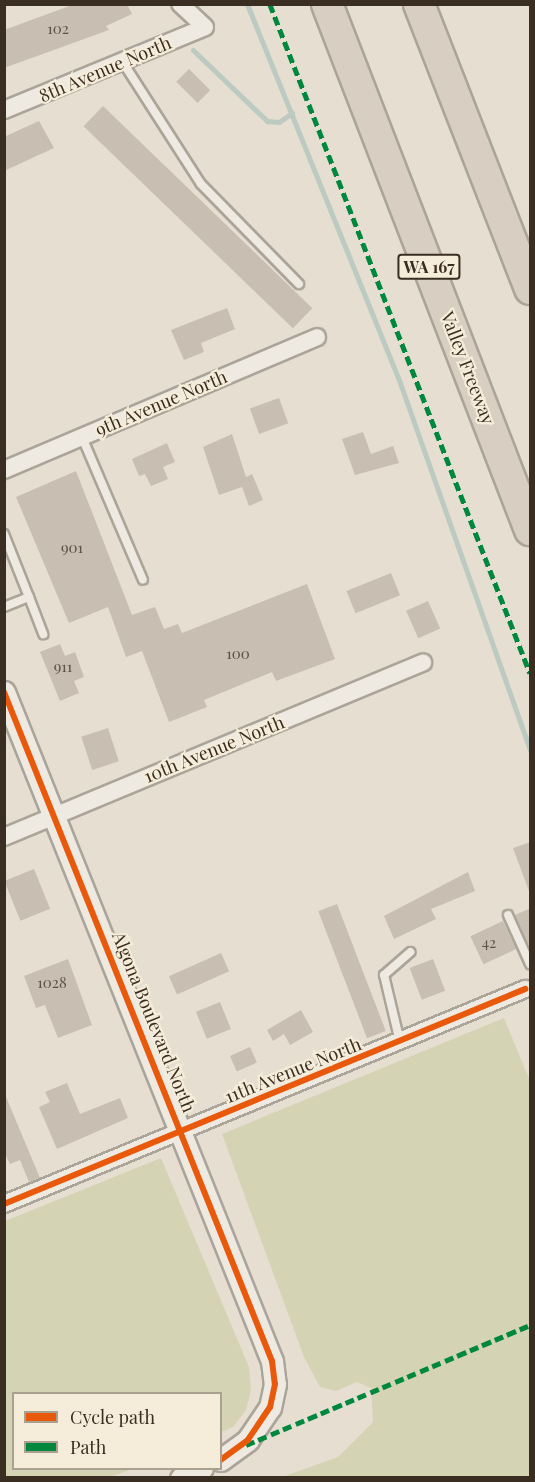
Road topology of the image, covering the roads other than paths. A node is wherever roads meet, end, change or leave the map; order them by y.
1 (180, 4) edge
2 (327, 4) edge
3 (419, 4) edge
4 (122, 61) junction
5 (4, 110) edge
6 (512, 240) junction
7 (531, 269) edge
8 (299, 284) dead end
9 (531, 289) edge
10 (317, 337) dead end
11 (82, 437) junction
12 (4, 470) edge
13 (531, 530) edge
14 (4, 534) edge
15 (143, 580) dead end
16 (29, 597) junction
17 (4, 607) edge
18 (43, 634) dead end
19 (423, 663) dead end
20 (4, 692) edge
21 (55, 815) junction
22 (4, 837) edge
23 (508, 915) dead end
24 (410, 952) dead end
25 (531, 964) edge
26 (526, 989) edge
27 (400, 1042) junction
28 (182, 1131) junction
29 (4, 1204) edge
30 (222, 1458) edge
31 (198, 1470) edge
32 (180, 1478) edge

1 - 4 street, 8th Avenue North
2 - 13 highway, Valley Freeway / WA 167
3 - 6 highway
4 - 5 street, 8th Avenue North
4 - 8 lane
6 - 7 highway
6 - 9 highway
10 - 11 street, 9th Avenue North
11 - 12 street, 9th Avenue North
11 - 15 lane
14 - 16 lane
16 - 17 lane
16 - 18 lane
19 - 21 street, 10th Avenue North
20 - 21 street, Algona Boulevard North
21 - 22 street, 10th Avenue North
21 - 28 street, Algona Boulevard North
23 - 25 lane
24 - 27 lane
26 - 27 street, 11th Avenue North
27 - 28 street, 11th Avenue North
28 - 29 street, 11th Avenue North
28 - 30 street, Algona Boulevard North
31 - 32 street

